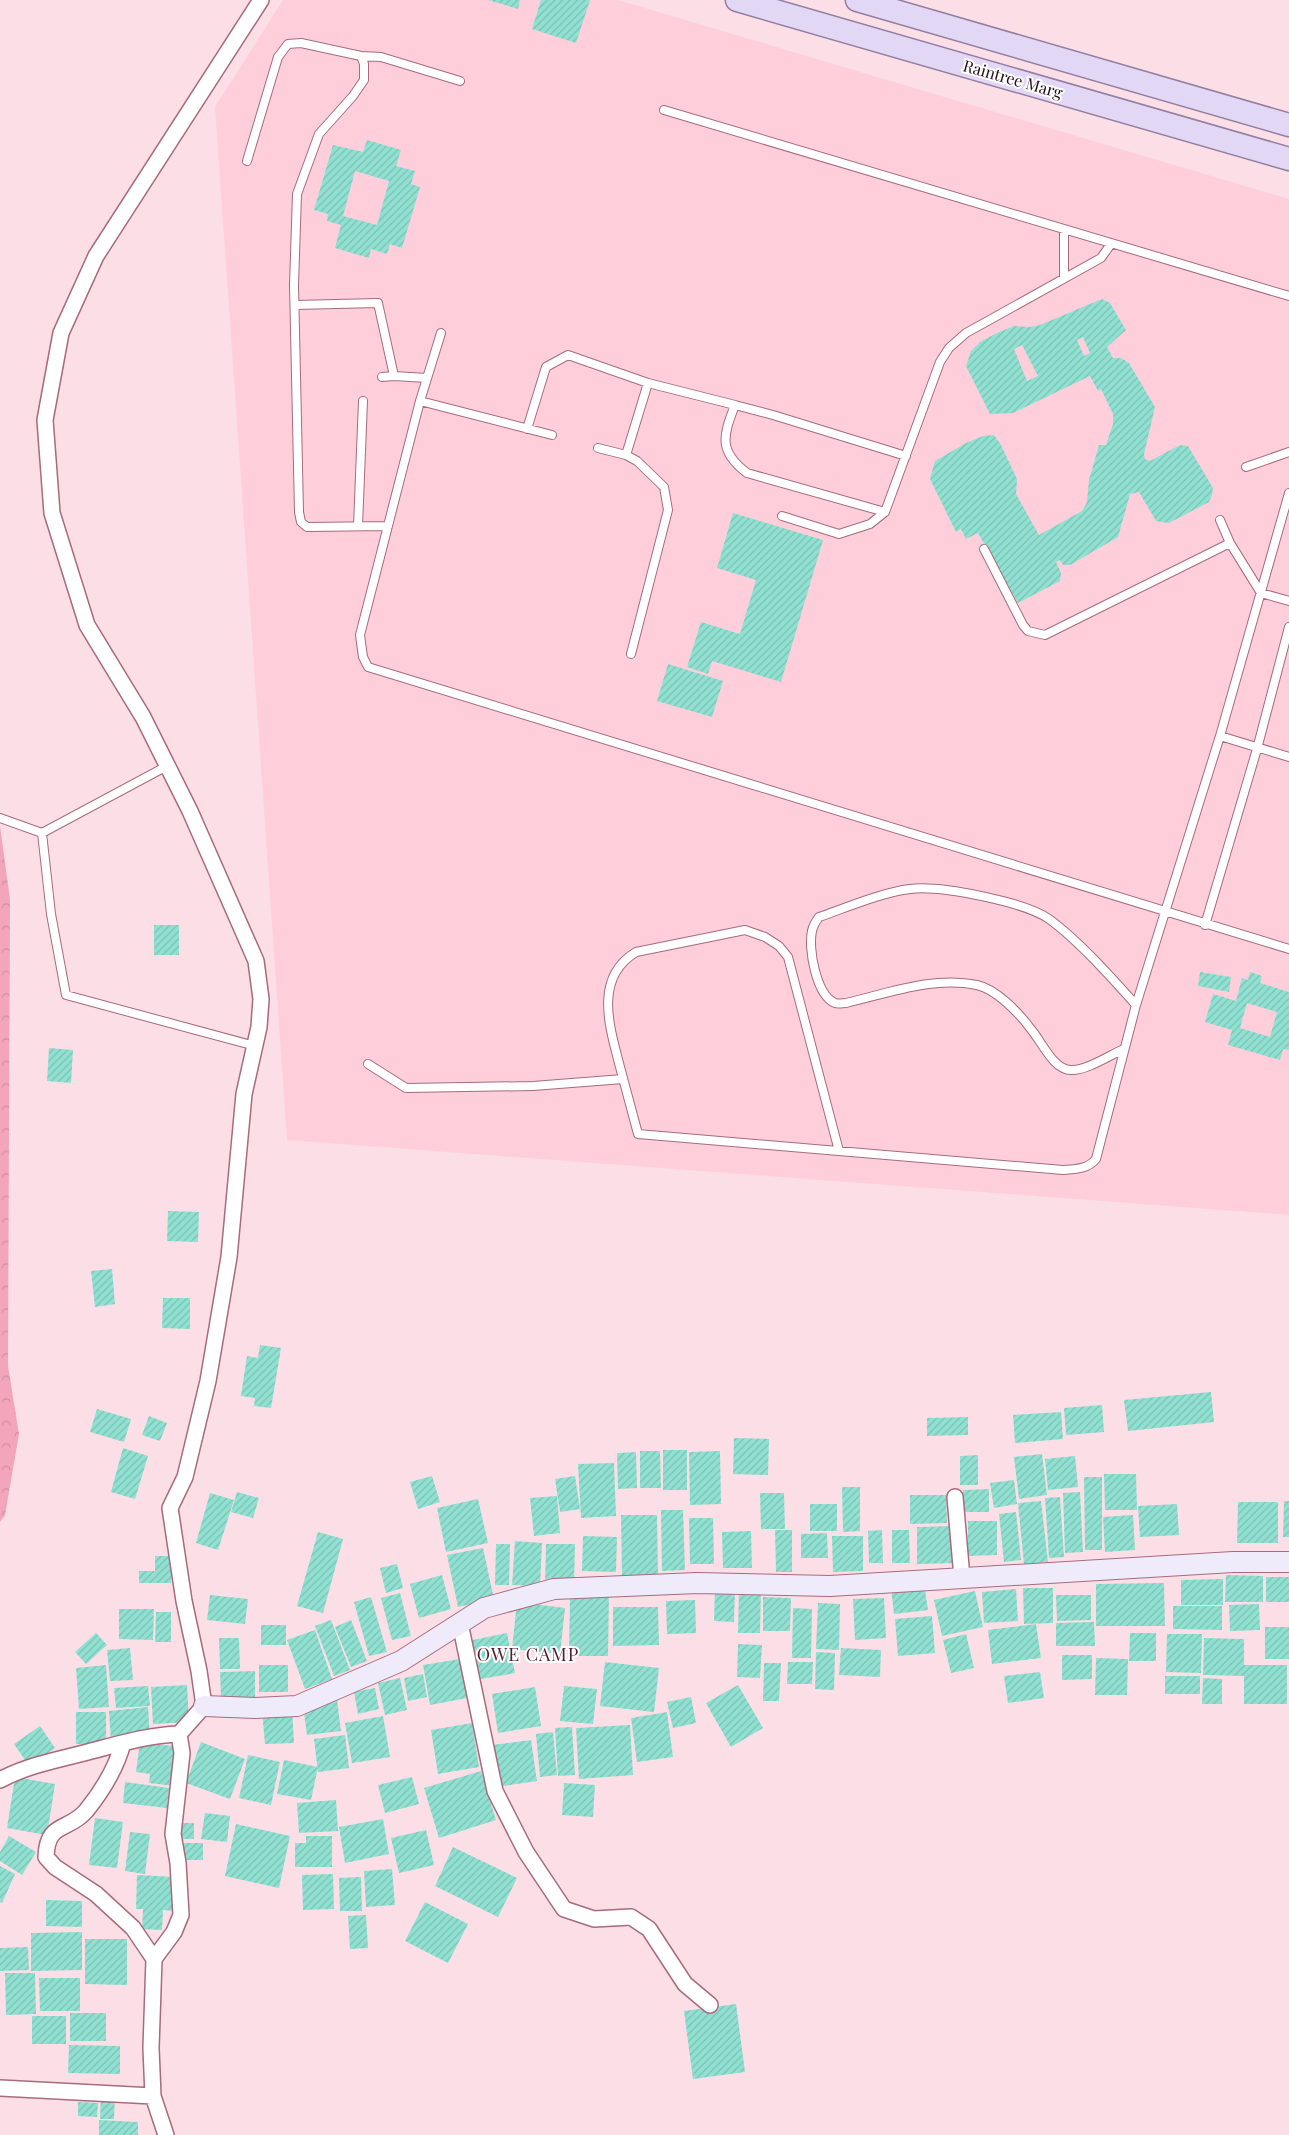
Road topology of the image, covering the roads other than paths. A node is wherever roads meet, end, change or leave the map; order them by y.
1 (261, 0) edge
2 (737, 0) edge
3 (857, 0) edge
4 (361, 56) junction
5 (460, 81) dead end
6 (664, 110) dead end
7 (1289, 124) edge
8 (1289, 159) edge
9 (247, 161) dead end
10 (1064, 230) junction
11 (1111, 244) junction
12 (1064, 278) junction
13 (1289, 296) edge
14 (295, 305) junction
15 (441, 333) dead end
16 (394, 376) junction
17 (382, 377) dead end
18 (427, 378) junction
19 (648, 383) junction
20 (363, 401) dead end
21 (420, 401) junction
22 (735, 405) junction
23 (527, 429) junction
24 (552, 435) dead end
25 (598, 448) dead end
26 (1289, 452) edge
27 (626, 455) junction
28 (906, 456) junction
29 (1246, 467) dead end
30 (1289, 493) edge
31 (885, 512) junction
32 (782, 516) dead end
33 (1220, 520) dead end
34 (358, 526) junction
35 (388, 526) junction
36 (1230, 544) junction
37 (984, 549) dead end
38 (1261, 593) junction
39 (1289, 601) edge
40 (1289, 627) edge
41 (631, 654) dead end
42 (1220, 736) junction
43 (1258, 749) junction
44 (1289, 757) edge
45 (167, 766) junction
46 (0, 818) edge
47 (42, 833) junction
48 (1165, 912) junction
49 (1205, 925) junction
50 (1289, 949) edge
51 (1136, 1004) junction
52 (255, 1046) junction
53 (1124, 1049) junction
54 (368, 1064) dead end
55 (623, 1079) junction
56 (839, 1151) junction
57 (955, 1497) dead end
58 (1289, 1562) edge
59 (962, 1578) junction
60 (460, 1623) junction
61 (204, 1706) junction
62 (178, 1734) junction
63 (123, 1743) junction
64 (0, 1780) edge
65 (158, 1954) junction
66 (710, 2005) dead end
67 (0, 2088) edge
68 (153, 2096) junction
69 (166, 2135) edge

1 - 45 street
2 - 8 main road, Raintree Marg
3 - 7 main road, Raintree Marg
4 - 5 lane
4 - 9 lane
4 - 14 lane
6 - 10 lane
10 - 11 lane
10 - 12 lane
11 - 12 lane
11 - 13 lane
12 - 28 lane
14 - 16 lane
14 - 34 lane
15 - 18 lane
16 - 17 lane
16 - 18 lane
18 - 21 lane
19 - 22 lane
19 - 23 lane
19 - 27 lane
20 - 34 lane
21 - 23 lane
21 - 35 lane
22 - 28 lane
22 - 31 lane
23 - 24 lane
25 - 27 lane
26 - 29 lane
27 - 41 lane
28 - 31 lane
30 - 38 lane
31 - 32 lane
33 - 36 lane
34 - 35 lane
35 - 48 lane
36 - 37 lane
36 - 38 lane
38 - 39 lane
38 - 42 lane
40 - 43 lane
42 - 43 lane
42 - 48 lane
43 - 44 lane
43 - 49 lane
45 - 47 lane
45 - 52 street
46 - 47 lane
47 - 52 lane
48 - 49 lane
48 - 51 lane
49 - 50 lane
51 - 53 lane
51 - 53 lane
52 - 61 street
53 - 56 lane
54 - 55 lane
55 - 56 lane
55 - 56 lane
57 - 59 street
58 - 59 street
59 - 60 street
60 - 61 street
60 - 66 street
61 - 62 street
62 - 63 street
62 - 65 street
63 - 64 street
63 - 65 street
65 - 68 street
67 - 68 street
68 - 69 street

